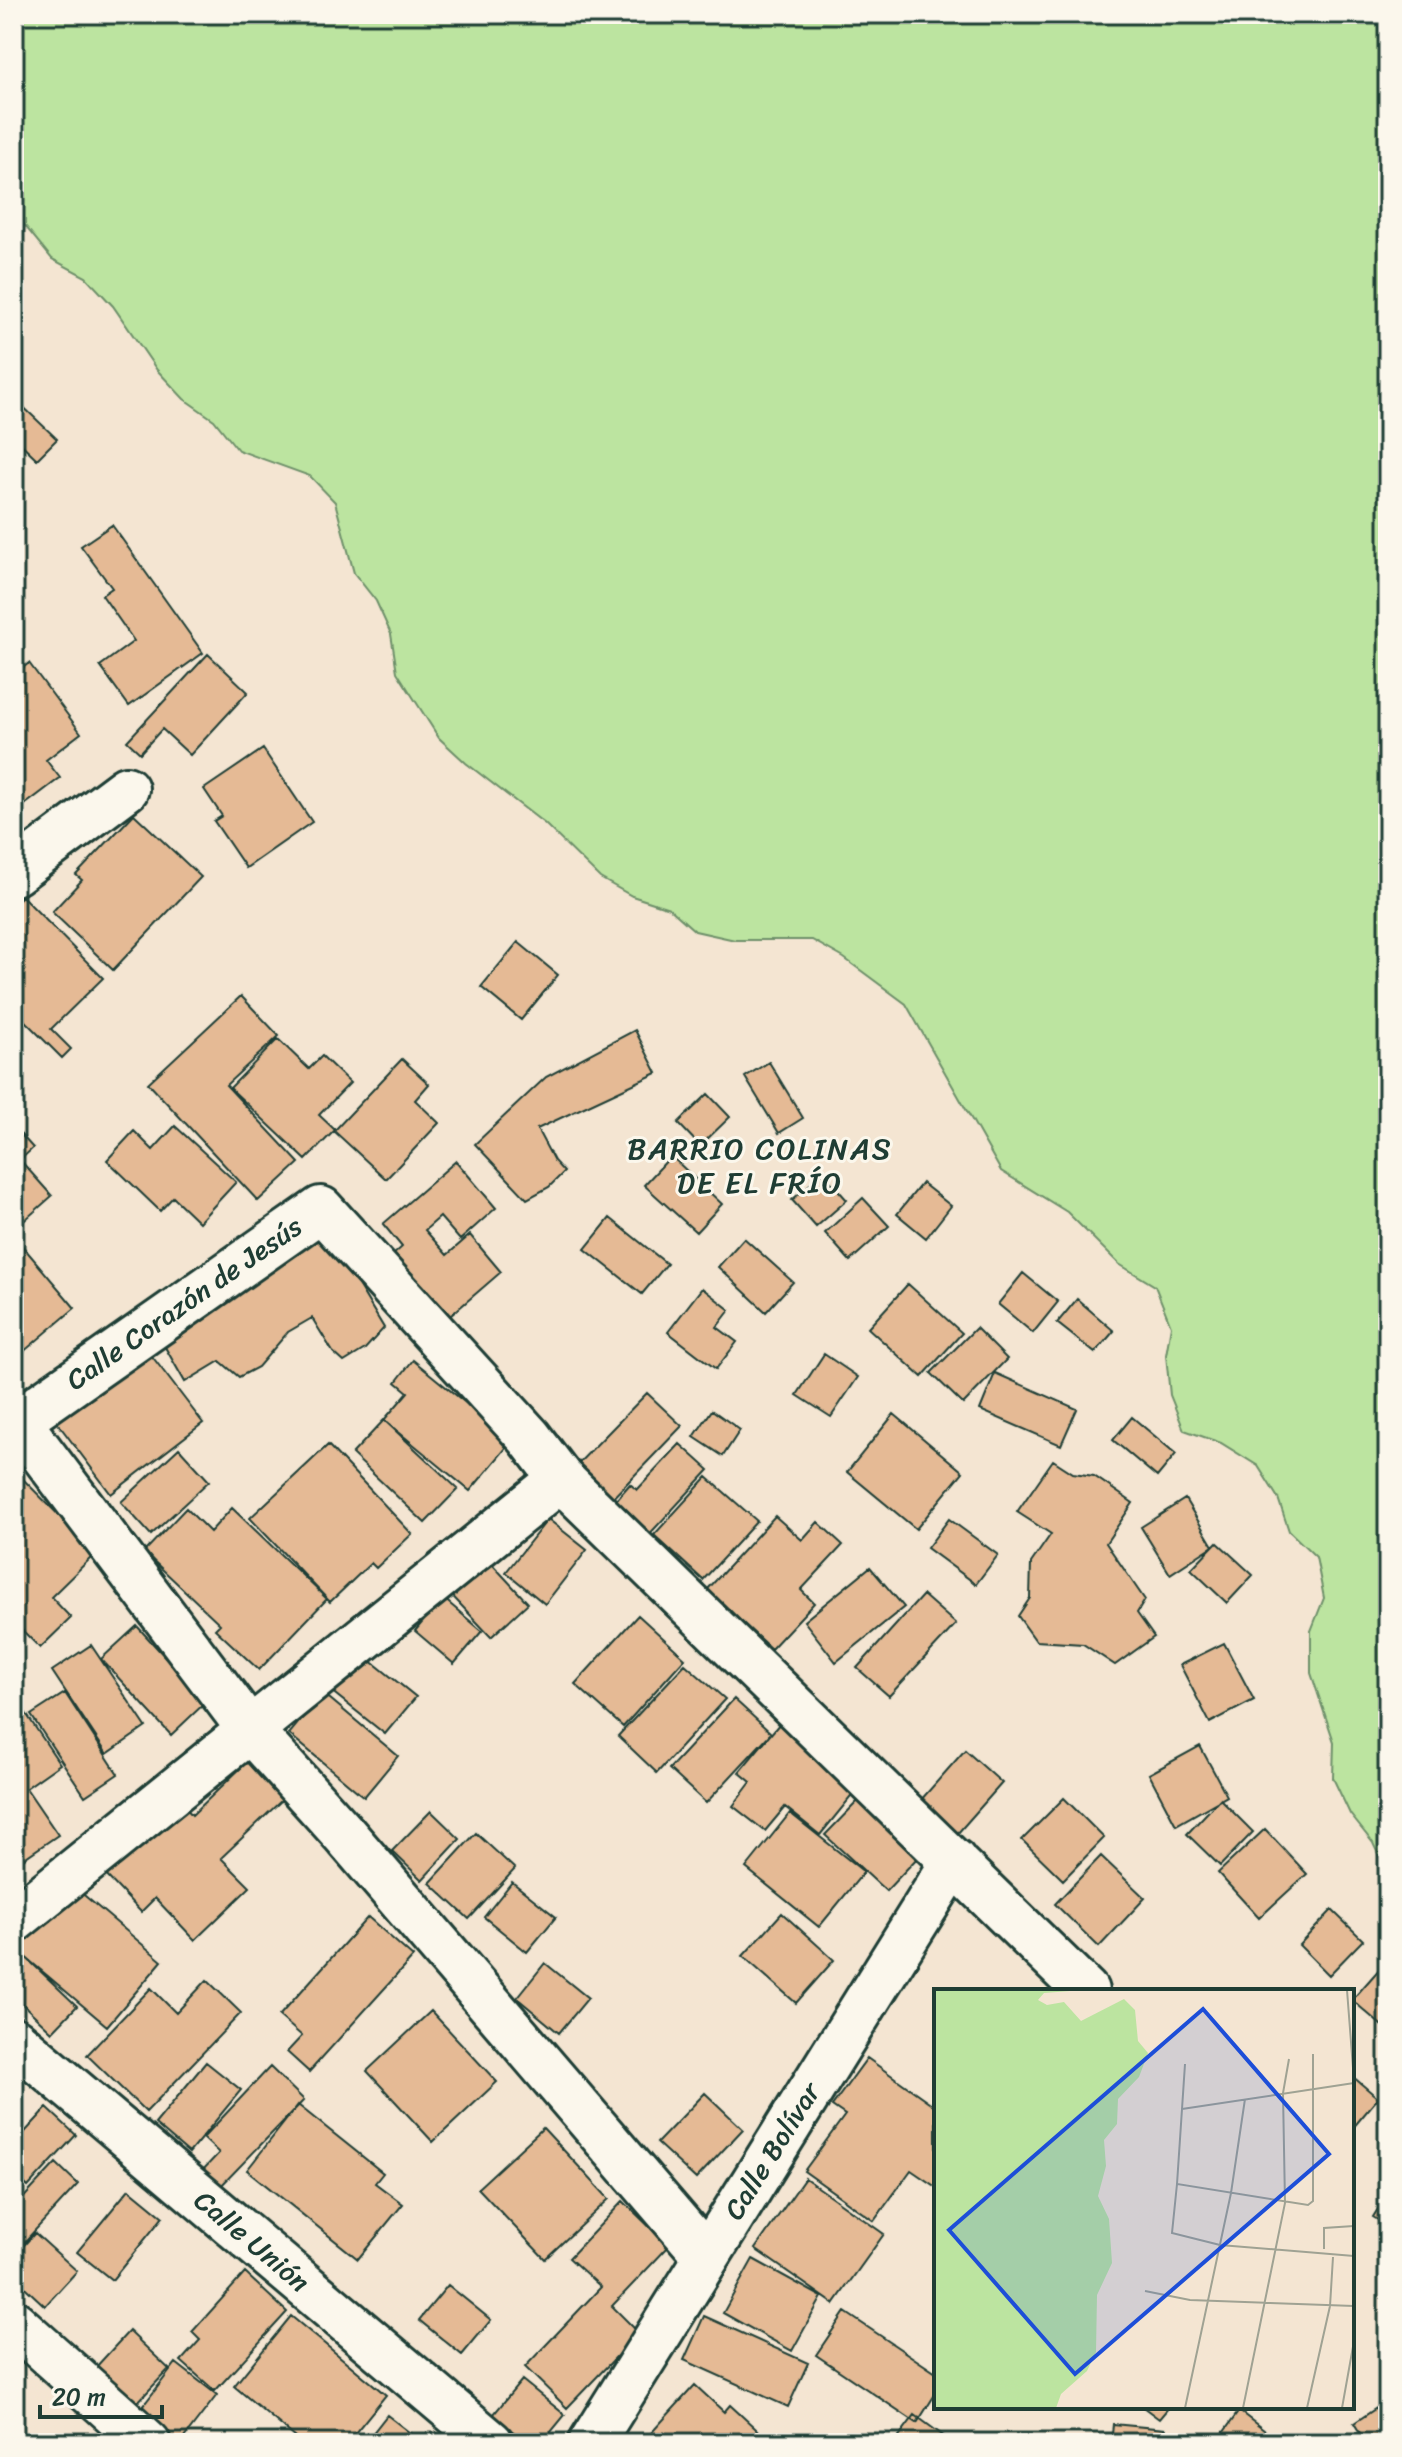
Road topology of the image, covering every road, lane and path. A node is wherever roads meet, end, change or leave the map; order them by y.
1 (126, 789) dead end
2 (14, 873) edge
3 (15, 1420) edge
4 (561, 1479) junction
5 (250, 1730) junction
6 (954, 1861) junction
7 (14, 1920) edge
8 (1084, 1989) edge
9 (14, 2040) edge
10 (706, 2256) junction
11 (14, 2323) edge
12 (148, 2443) edge
13 (491, 2443) edge
14 (591, 2443) edge

1 - 2 street
3 - 4 street, Calle Corazón de Jesús
3 - 5 street
4 - 5 street
4 - 6 street
5 - 7 street
5 - 10 street
6 - 8 street
6 - 10 street, Calle Bolívar
9 - 13 street, Calle Unión
10 - 14 street, Calle Bolívar
11 - 12 street

